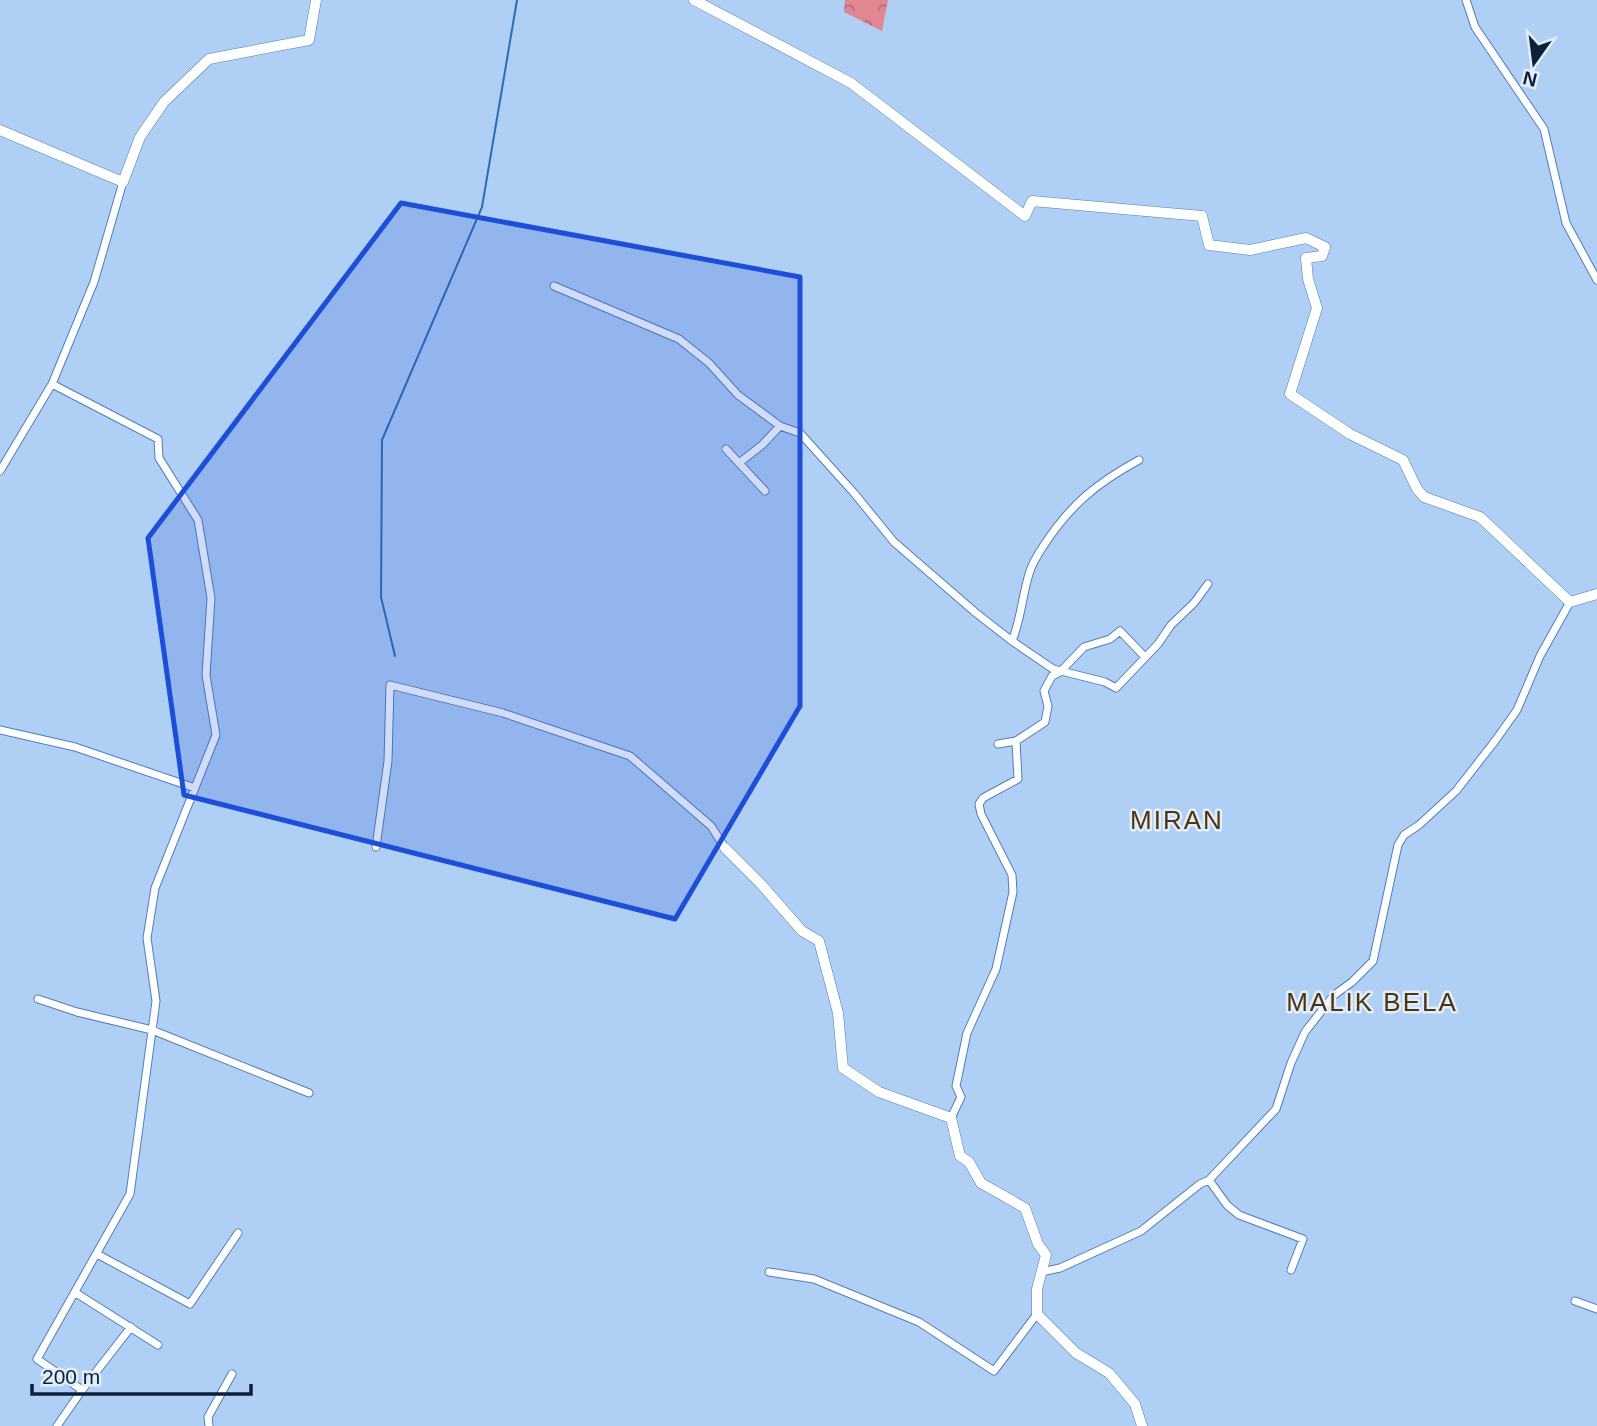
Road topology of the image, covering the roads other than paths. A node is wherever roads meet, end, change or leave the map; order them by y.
1 (316, 0) edge
2 (694, 0) edge
3 (1466, 0) edge
4 (708, 4) edge
5 (0, 130) edge
6 (123, 182) junction
7 (1597, 280) edge
8 (554, 286) dead end
9 (52, 384) junction
10 (780, 426) junction
11 (726, 449) dead end
12 (1139, 460) dead end
13 (739, 463) junction
14 (0, 471) edge
15 (765, 491) dead end
16 (1208, 584) dead end
17 (1597, 594) edge
18 (1570, 602) junction
19 (1012, 642) junction
20 (1145, 657) junction
21 (1060, 672) junction
22 (0, 730) edge
23 (1016, 741) junction
24 (998, 744) dead end
25 (195, 788) junction
26 (376, 846) dead end
27 (725, 848) joint
28 (38, 999) dead end
29 (152, 1030) junction
30 (309, 1093) dead end
31 (951, 1118) junction
32 (1209, 1180) junction
33 (238, 1233) dead end
34 (97, 1254) junction
35 (1291, 1270) dead end
36 (769, 1272) dead end
37 (1041, 1272) junction
38 (76, 1293) junction
39 (1576, 1301) dead end
40 (1597, 1309) edge
41 (1038, 1314) junction
42 (131, 1327) junction
43 (158, 1345) dead end
44 (232, 1374) dead end
45 (82, 1390) junction
46 (57, 1426) edge
47 (209, 1426) edge
48 (1142, 1426) edge

1 - 6 street
2 - 4 street
3 - 7 street
4 - 18 street
5 - 6 street
6 - 9 street
8 - 10 street
9 - 14 street
9 - 25 street
10 - 13 street
10 - 19 street
11 - 13 street
12 - 19 street
13 - 15 street
16 - 20 street
17 - 18 street
18 - 32 street
19 - 21 street
20 - 21 street
20 - 21 street
21 - 23 street
22 - 25 street
23 - 24 street
23 - 31 street
25 - 29 street
26 - 27 street
27 - 31 street
28 - 29 street
29 - 30 street
29 - 34 street
31 - 37 street
32 - 35 street
32 - 37 street
33 - 34 street
34 - 38 street
36 - 41 street
37 - 41 street
38 - 42 street
38 - 45 street
39 - 40 street
41 - 48 street
42 - 43 street
42 - 45 street
44 - 47 street
45 - 46 street

